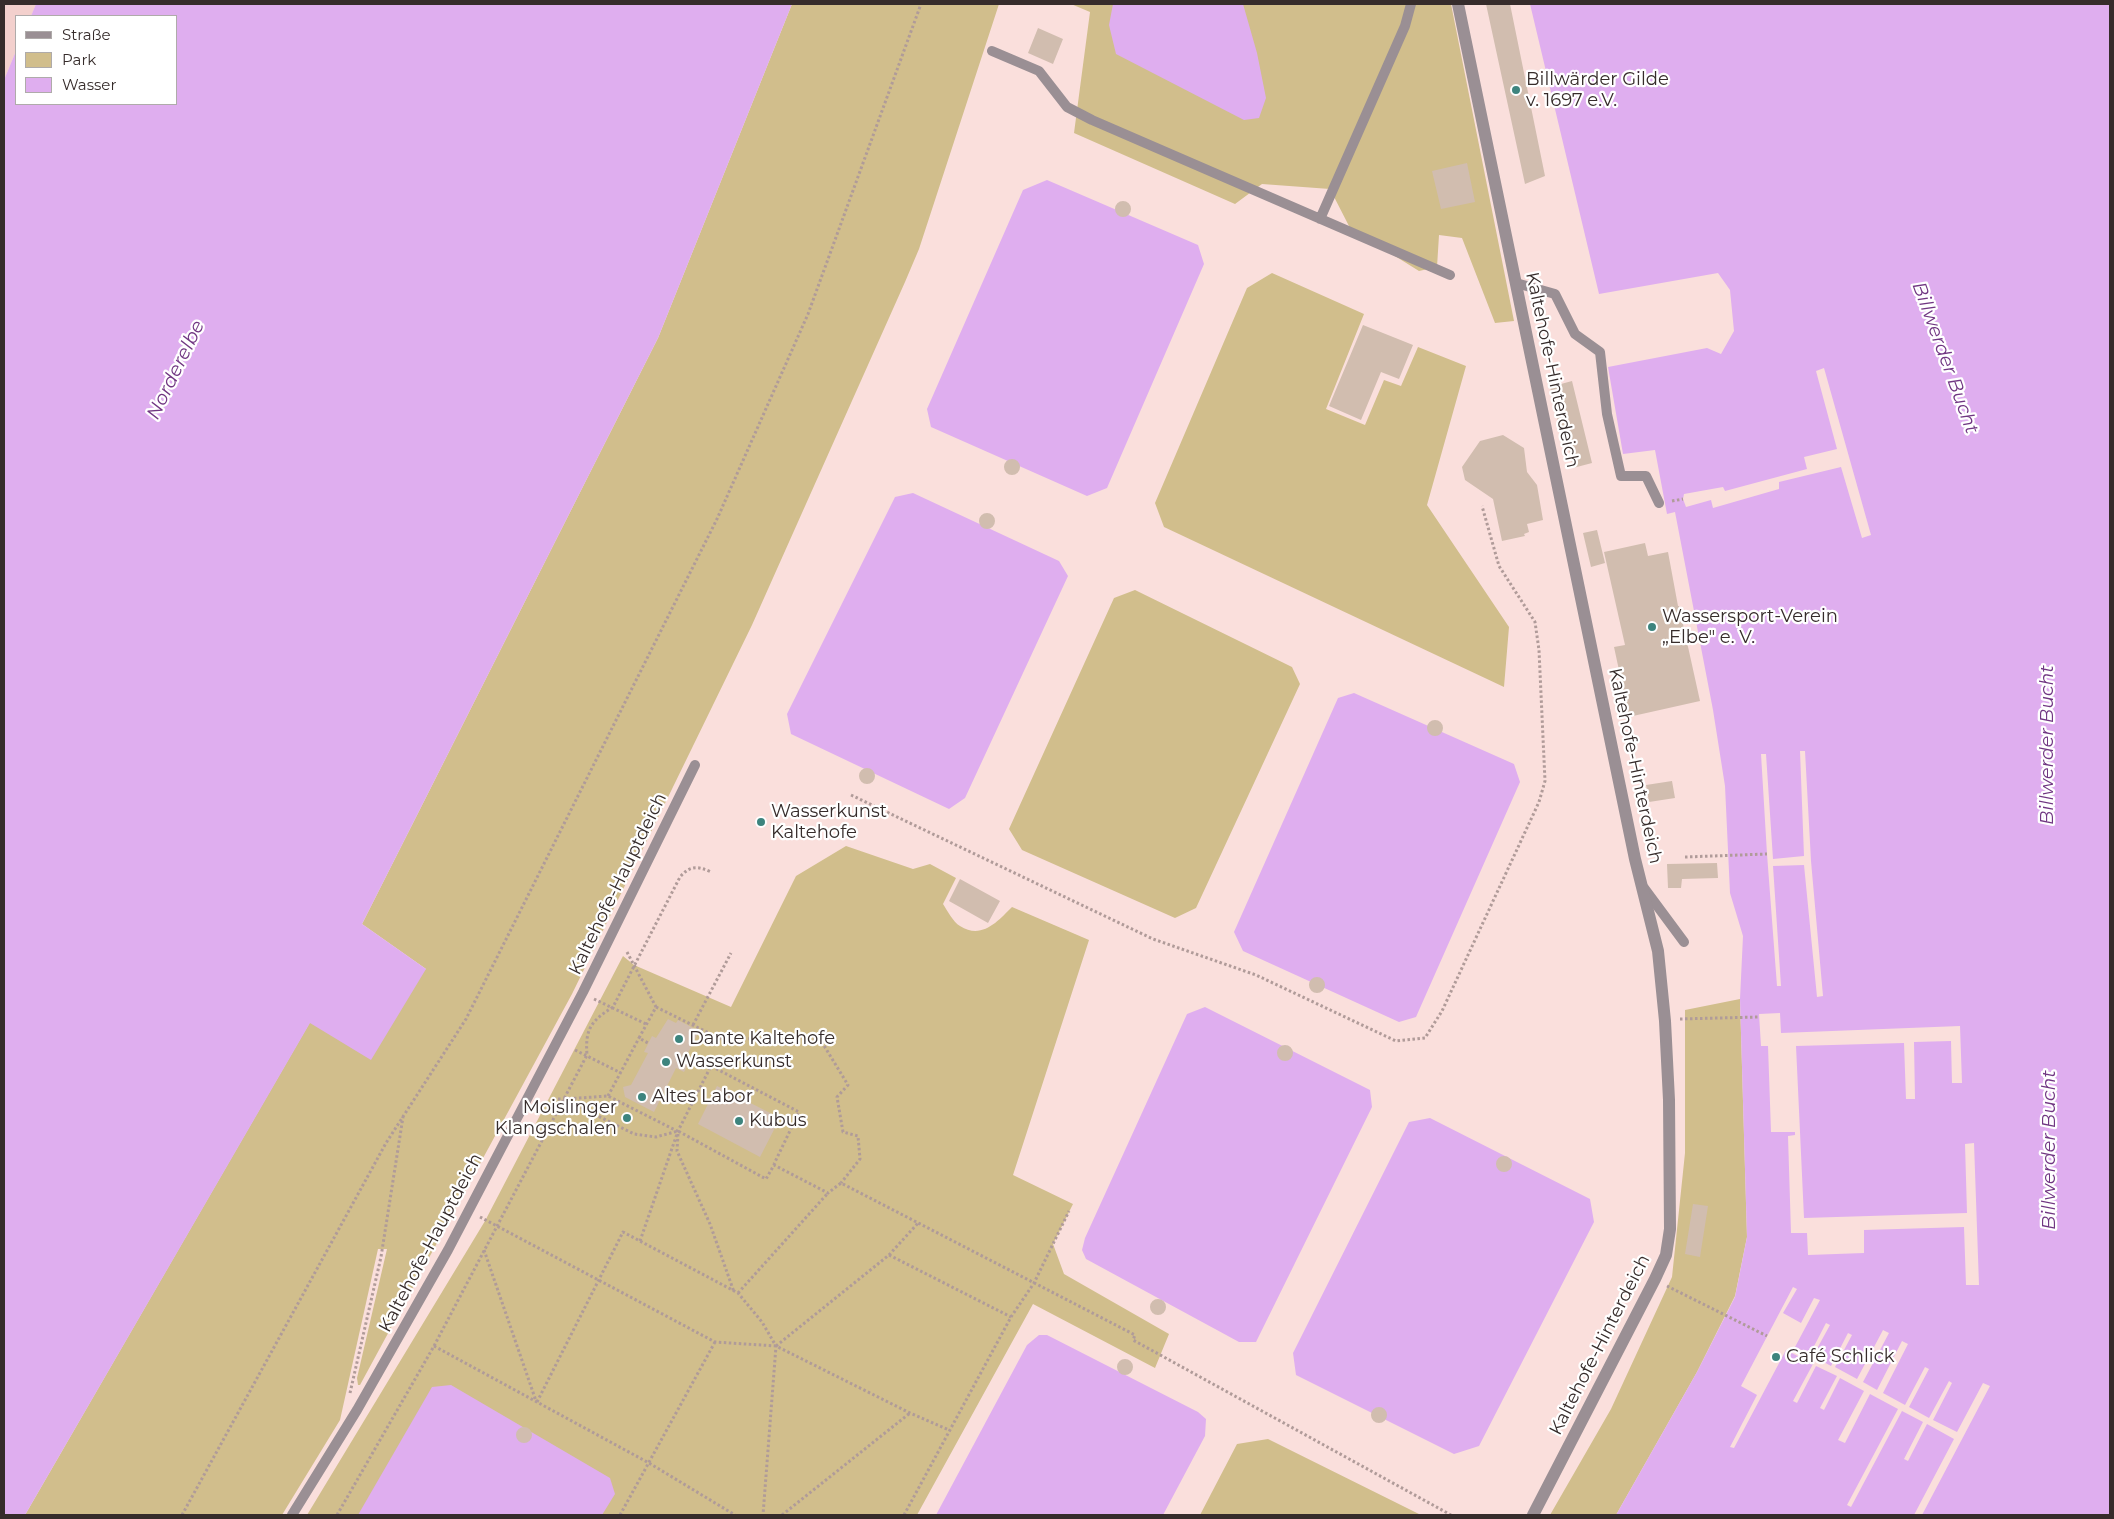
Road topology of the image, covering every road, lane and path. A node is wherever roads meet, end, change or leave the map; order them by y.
1 (921, 4) edge
2 (1411, 4) edge
3 (1458, 4) edge
4 (992, 51) dead end
5 (1320, 219) junction
6 (1450, 275) dead end
7 (1516, 282) junction
8 (1659, 503) dead end
9 (1482, 506) dead end
10 (695, 765) dead end
11 (851, 796) dead end
12 (1767, 854) dead end
13 (1685, 857) dead end
14 (711, 872) dead end
15 (1643, 887) junction
16 (1684, 942) dead end
17 (627, 952) dead end
18 (731, 953) dead end
19 (634, 965) junction
20 (583, 992) junction
21 (656, 1006) junction
22 (613, 1007) junction
23 (1759, 1017) dead end
24 (1675, 1020) dead end
25 (646, 1024) junction
26 (693, 1026) junction
27 (639, 1038) junction
28 (648, 1043) dead end
29 (575, 1050) dead end
30 (587, 1056) junction
31 (621, 1073) junction
32 (608, 1096) junction
33 (553, 1099) dead end
34 (564, 1099) junction
35 (404, 1114) junction
36 (678, 1131) junction
37 (774, 1164) junction
38 (841, 1183) junction
39 (828, 1193) junction
40 (1069, 1211) dead end
41 (919, 1222) junction
42 (496, 1227) junction
43 (640, 1241) junction
44 (484, 1250) junction
45 (889, 1255) junction
46 (597, 1280) junction
47 (1034, 1283) junction
48 (1669, 1287) dead end
49 (736, 1292) junction
50 (1011, 1317) junction
51 (1767, 1336) dead end
52 (715, 1342) junction
53 (434, 1346) junction
54 (776, 1346) junction
55 (537, 1402) junction
56 (357, 1410) junction
57 (910, 1413) junction
58 (949, 1430) junction
59 (649, 1463) junction
60 (182, 1515) edge
61 (292, 1515) edge
62 (337, 1515) edge
63 (620, 1515) edge
64 (735, 1515) edge
65 (763, 1515) edge
66 (782, 1515) edge
67 (904, 1515) edge
68 (1451, 1515) edge
69 (1533, 1515) edge

1 - 35 path
2 - 5 lane
3 - 7 street, Kaltehofe-Hinterdeich
4 - 5 lane
5 - 6 lane
7 - 8 lane
7 - 15 street, Kaltehofe-Hinterdeich
9 - 11 path
10 - 20 lane, Kaltehofe-Hauptdeich
12 - 13 path
14 - 19 path
15 - 16 lane
15 - 69 street, Kaltehofe-Hinterdeich
17 - 19 path
18 - 26 path
19 - 21 path
19 - 22 path
20 - 22 path
20 - 56 lane, Kaltehofe-Hauptdeich
21 - 25 path
21 - 26 path
22 - 25 path
22 - 30 path
23 - 24 path
25 - 27 path
26 - 38 path
27 - 28 path
27 - 31 path
29 - 30 path
30 - 31 path
30 - 34 path
31 - 32 path
32 - 34 path
32 - 36 path
33 - 34 path
34 - 36 path
34 - 42 path
35 - 56 path
35 - 60 path
36 - 37 path
36 - 37 path
36 - 43 path
36 - 49 path
37 - 39 path
38 - 39 path
38 - 41 path
39 - 49 path
40 - 47 path
41 - 45 path
41 - 47 path
42 - 44 path
42 - 46 path
43 - 46 path
43 - 49 path
44 - 53 path
44 - 55 path
45 - 50 path
45 - 54 path
46 - 52 path
46 - 55 path
47 - 50 path
47 - 68 path
48 - 51 path
49 - 54 path
50 - 58 path
52 - 54 path
52 - 59 path
53 - 55 path
53 - 62 path
54 - 57 path
54 - 65 path
55 - 59 path
56 - 61 lane, Kaltehofe-Hauptdeich
57 - 58 path
57 - 66 path
58 - 67 path
59 - 63 path
59 - 64 path

